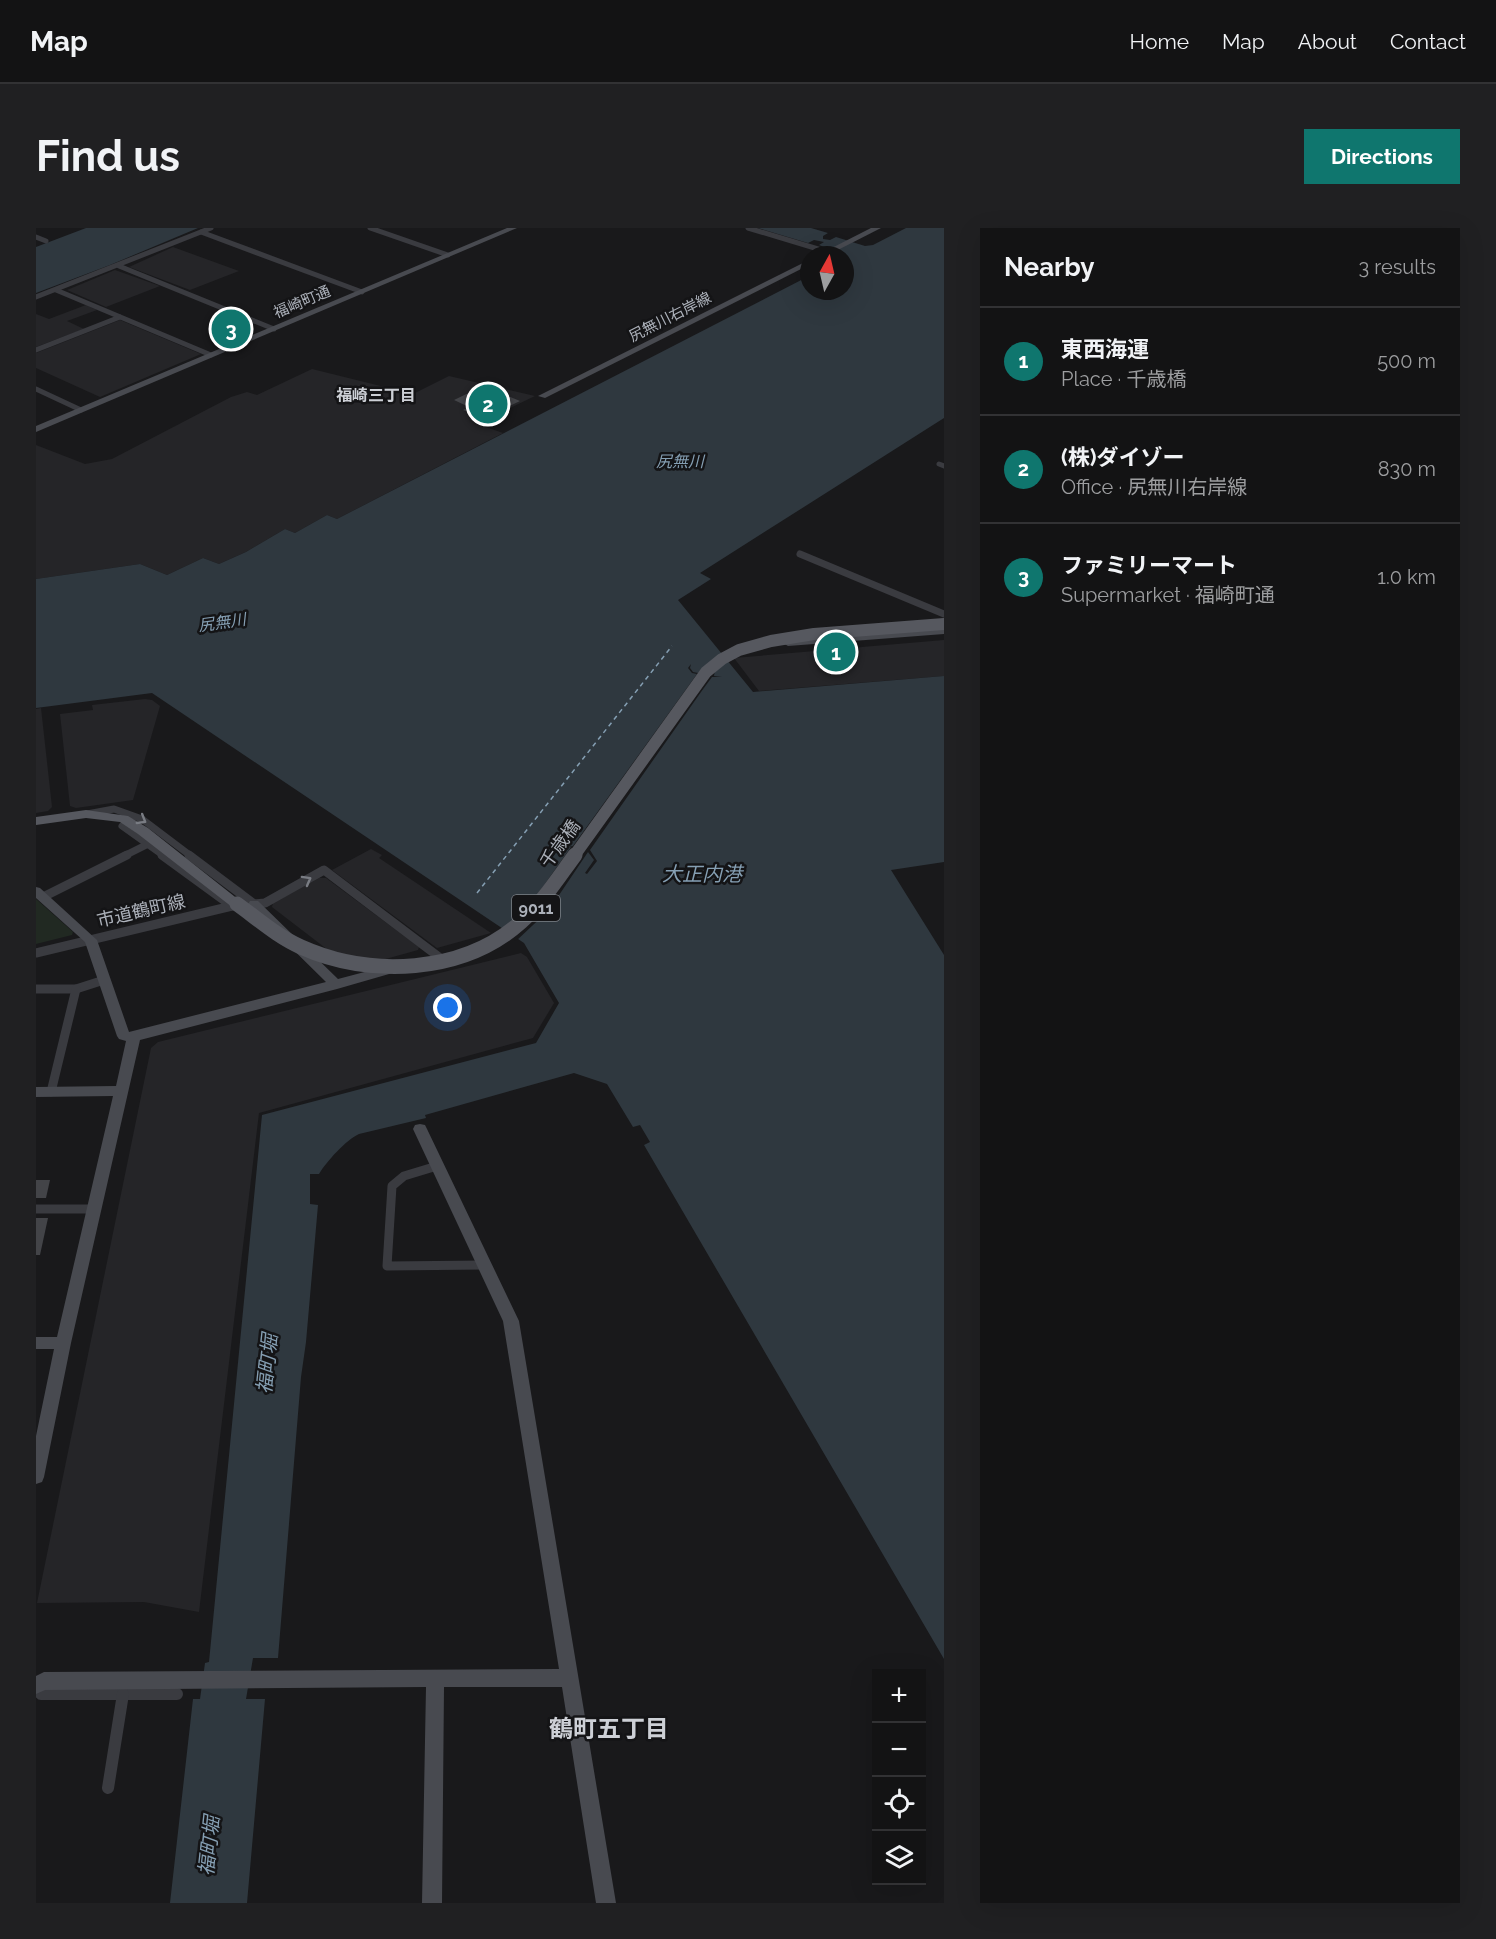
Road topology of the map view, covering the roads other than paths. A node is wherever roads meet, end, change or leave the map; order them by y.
1 (211, 228) edge
2 (370, 228) edge
3 (513, 228) edge
4 (748, 228) edge
5 (877, 228) edge
6 (201, 232) junction
7 (36, 237) edge
8 (46, 241) dead end
9 (805, 246) edge
10 (841, 246) edge
11 (448, 255) junction
12 (120, 266) junction
13 (800, 267) edge
14 (56, 290) junction
15 (362, 292) junction
16 (36, 297) edge
17 (120, 317) junction
18 (274, 328) junction
19 (36, 350) edge
20 (211, 355) junction
21 (36, 389) edge
22 (542, 396) dead end
23 (81, 410) junction
24 (36, 429) edge
25 (800, 554) dead end
26 (944, 614) edge
27 (944, 624) edge
28 (944, 631) edge
29 (729, 647) dead end
30 (86, 814) junction
31 (36, 821) edge
32 (120, 822) junction
33 (148, 844) junction
34 (39, 894) edge
35 (254, 904) junction
36 (232, 906) junction
37 (91, 940) junction
38 (36, 953) edge
39 (439, 957) joint
40 (104, 980) junction
41 (337, 985) junction
42 (36, 989) edge
43 (76, 989) junction
44 (134, 1037) junction
45 (121, 1091) junction
46 (36, 1092) edge
47 (51, 1092) junction
48 (420, 1129) dead end
49 (437, 1166) junction
50 (36, 1209) edge
51 (93, 1209) junction
52 (484, 1265) junction
53 (63, 1342) junction
54 (36, 1343) edge
55 (36, 1477) edge
56 (435, 1678) junction
57 (570, 1678) junction
58 (36, 1686) edge
59 (181, 1687) junction
60 (123, 1694) junction
61 (108, 1788) dead end
62 (432, 1903) edge
63 (606, 1903) edge

1 - 6 street
2 - 11 street
3 - 11 street, 福崎町通
4 - 9 street
5 - 10 street
6 - 12 street
6 - 15 street
7 - 8 street
11 - 15 street, 福崎町通
12 - 14 street
12 - 18 street
13 - 22 street, 尻無川右岸線
14 - 16 street
14 - 17 street
15 - 18 street, 福崎町通
17 - 19 street
17 - 20 street
18 - 20 street, 福崎町通
20 - 23 street, 福崎町通
21 - 23 street
23 - 24 street, 福崎町通
25 - 26 street
27 - 32 main road, 千歳橋 / 9011, bridge
28 - 29 street
30 - 31 main road
30 - 32 main road
30 -> 35 street
32 - 33 street
33 - 34 street
33 - 36 street
34 - 37 street
35 - 36 street, 市道鶴町線
35 -> 39 street, 市道鶴町線
35 - 41 street
36 - 37 street, 市道鶴町線
37 - 38 street, 市道鶴町線
37 - 40 street
39 - 41 street
40 - 43 street
40 - 44 street
41 - 44 street
42 - 43 street
43 - 47 street
44 - 45 street
45 - 47 street
45 - 51 street
46 - 47 street
48 - 49 street
49 - 52 street
49 - 52 street
50 - 51 street
51 - 53 street
52 - 57 street
53 - 54 street
53 - 55 street
56 - 57 street
56 - 59 street
56 - 62 street
57 - 63 street
58 - 59 street
58 - 60 street
59 - 60 street
60 - 61 street

